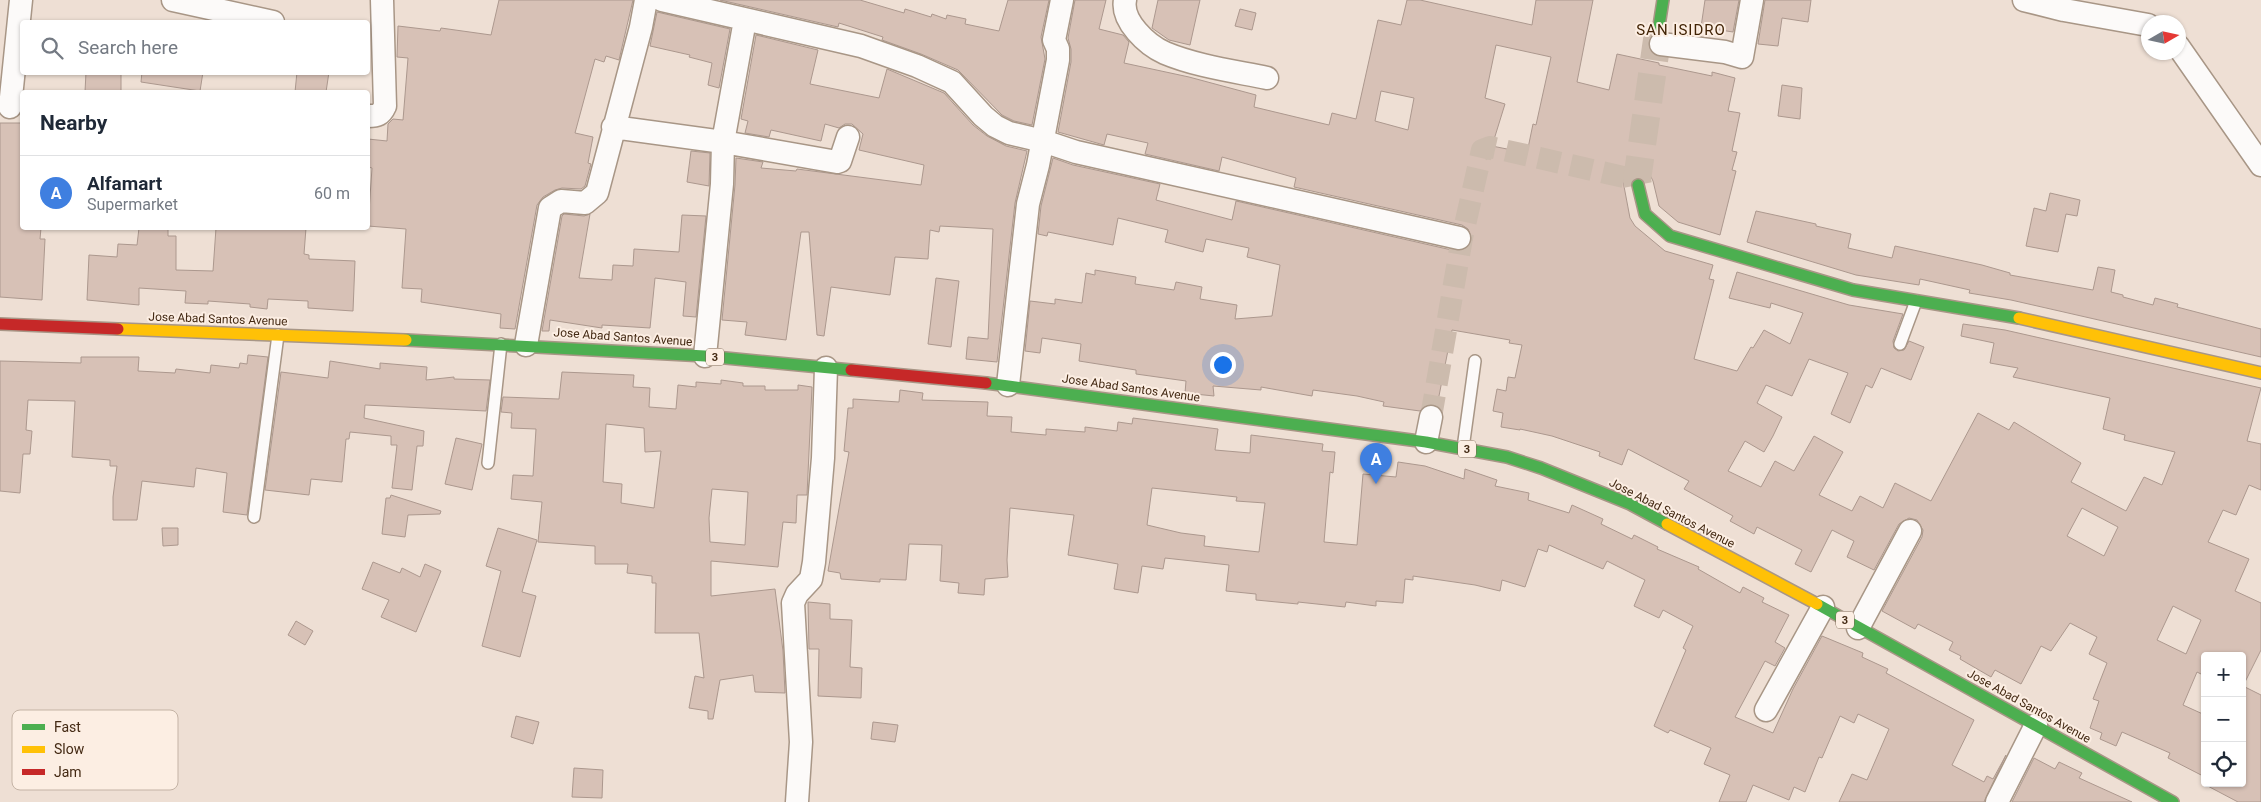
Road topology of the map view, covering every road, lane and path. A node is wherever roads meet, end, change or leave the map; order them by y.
1 (21, 0) edge
2 (173, 0) edge
3 (382, 0) edge
4 (646, 0) edge
5 (662, 0) edge
6 (1062, 0) edge
7 (1125, 0) edge
8 (1663, 0) edge
9 (1752, 0) edge
10 (2024, 0) edge
11 (264, 20) edge
12 (745, 20) junction
13 (2141, 24) edge
14 (1660, 35) joint
15 (375, 45) edge
16 (2186, 57) edge
17 (1267, 78) dead end
18 (11, 107) edge
19 (375, 114) edge
20 (613, 127) junction
21 (848, 137) dead end
22 (1043, 141) junction
23 (723, 142) junction
24 (2261, 165) edge
25 (1638, 185) tunnel mouth
26 (1460, 238) dead end
27 (1917, 299) junction
28 (0, 324) edge
29 (278, 335) junction
30 (500, 344) junction
31 (1900, 344) dead end
32 (526, 345) junction
33 (705, 356) junction
34 (1475, 361) dead end
35 (826, 368) junction
36 (2261, 373) edge
37 (1008, 385) junction
38 (1431, 417) tunnel mouth
39 (1426, 442) junction
40 (1463, 448) junction
41 (488, 463) dead end
42 (254, 518) dead end
43 (1910, 531) dead end
44 (1822, 607) junction
45 (1858, 628) junction
46 (1766, 710) dead end
47 (2036, 725) junction
48 (797, 802) edge
49 (1997, 802) edge
50 (2173, 802) edge

1 - 18 street
2 - 11 street
3 - 15 street
4 - 20 street
5 - 12 street
6 - 22 street
7 - 17 street
8 - 14 main road
9 - 14 street
10 - 13 street
12 - 22 street
12 - 23 street
15 - 19 street
16 - 24 street
20 - 23 street
20 - 32 street
21 - 23 street
22 - 26 street
22 - 37 street
23 - 33 street
25 - 27 main road
27 - 31 lane
27 - 36 main road
28 - 29 main road, Jose Abad Santos Avenue / 3
29 - 30 main road, Jose Abad Santos Avenue / 3
29 - 42 lane
30 - 32 main road, Jose Abad Santos Avenue / 3
30 - 41 lane
32 - 33 main road, Jose Abad Santos Avenue / 3
33 - 35 main road, Jose Abad Santos Avenue / 3
34 - 40 lane
35 - 37 main road, Jose Abad Santos Avenue / 3
35 - 48 street
37 - 39 main road, Jose Abad Santos Avenue / 3
38 - 39 street
39 - 40 main road, Jose Abad Santos Avenue / 3
40 - 44 main road, Jose Abad Santos Avenue / 3
43 - 45 street
44 - 45 main road, Jose Abad Santos Avenue / 3
44 - 46 street
45 - 47 main road, Jose Abad Santos Avenue / 3
47 - 49 street
47 - 50 main road, Jose Abad Santos Avenue / 3

